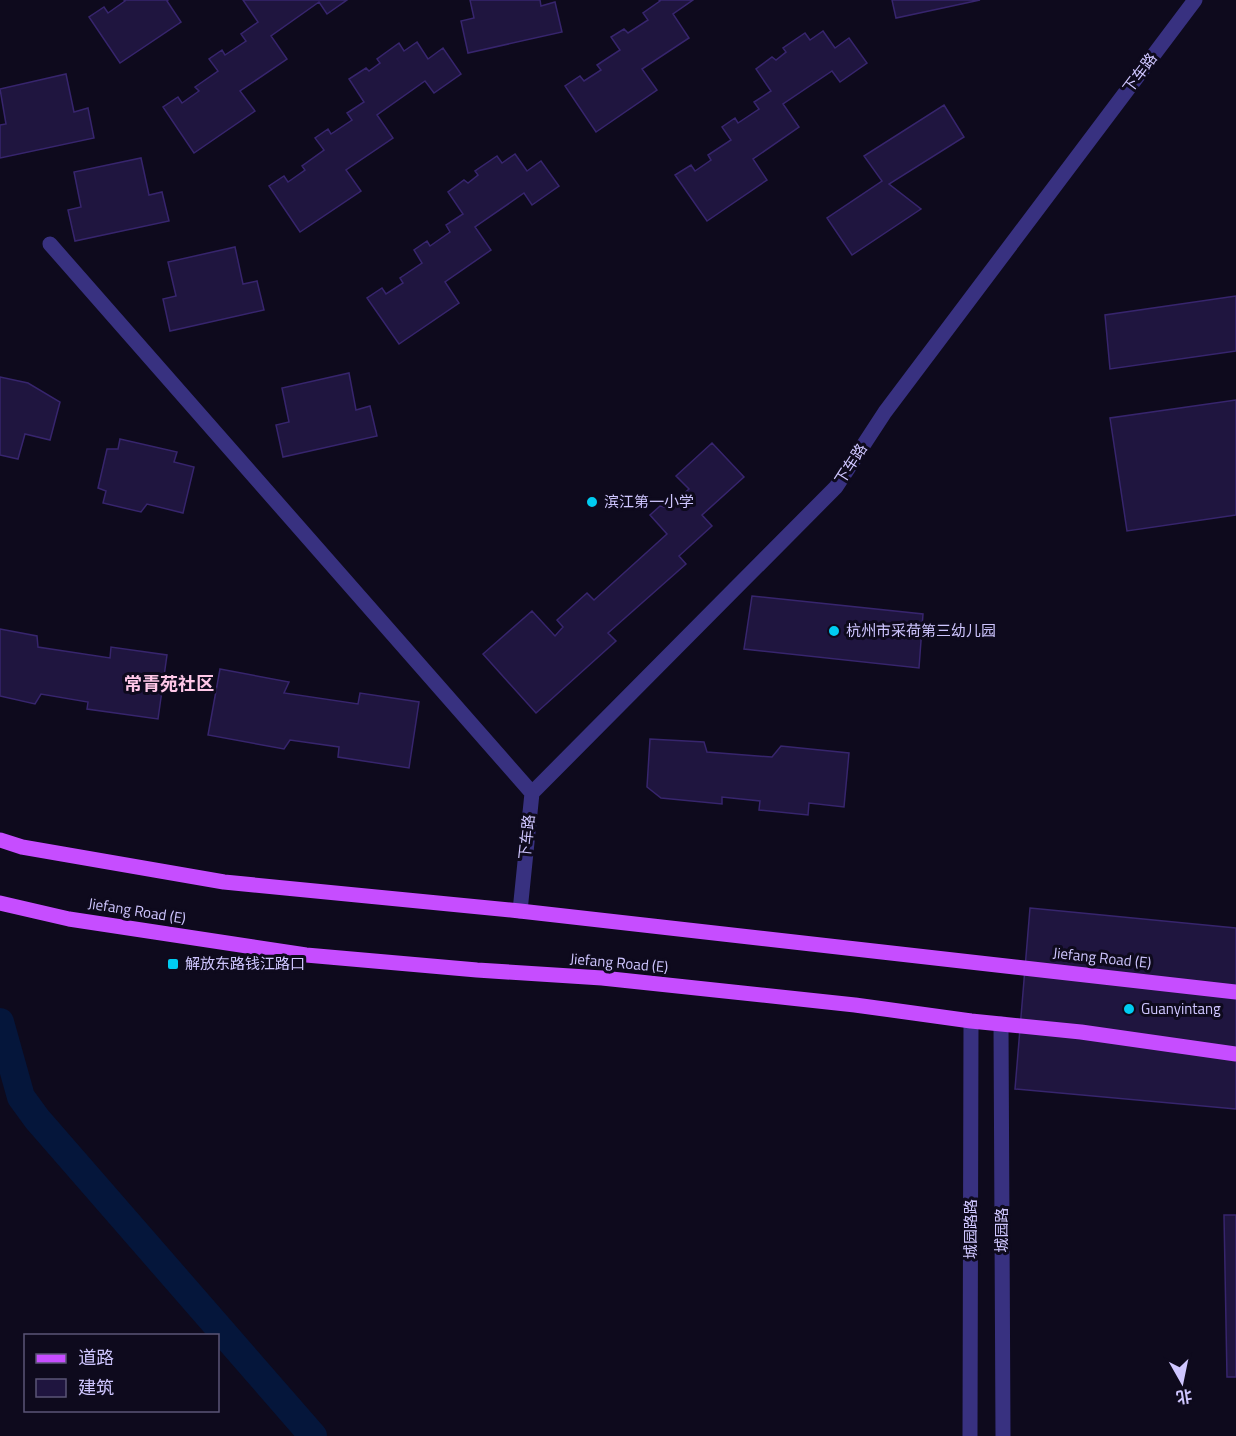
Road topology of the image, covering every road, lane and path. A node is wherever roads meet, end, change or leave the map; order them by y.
1 (1196, 0) edge
2 (50, 244) dead end
3 (532, 793) junction
4 (0, 840) edge
5 (0, 903) edge
6 (520, 911) junction
7 (1236, 992) edge
8 (972, 1021) junction
9 (1001, 1024) junction
10 (1236, 1054) edge
11 (970, 1436) edge
12 (1003, 1436) edge

1 - 3 street, 下车路
2 - 3 street
3 - 6 street, 下车路
4 - 6 main road, Jiefang Road (E)
5 - 8 main road, Jiefang Road (E)
6 - 7 main road, Jiefang Road (E)
8 - 9 main road, Jiefang Road (E)
8 - 11 street, 城园路路
9 - 10 main road, Jiefang Road (E)
9 - 12 street, 城园路

